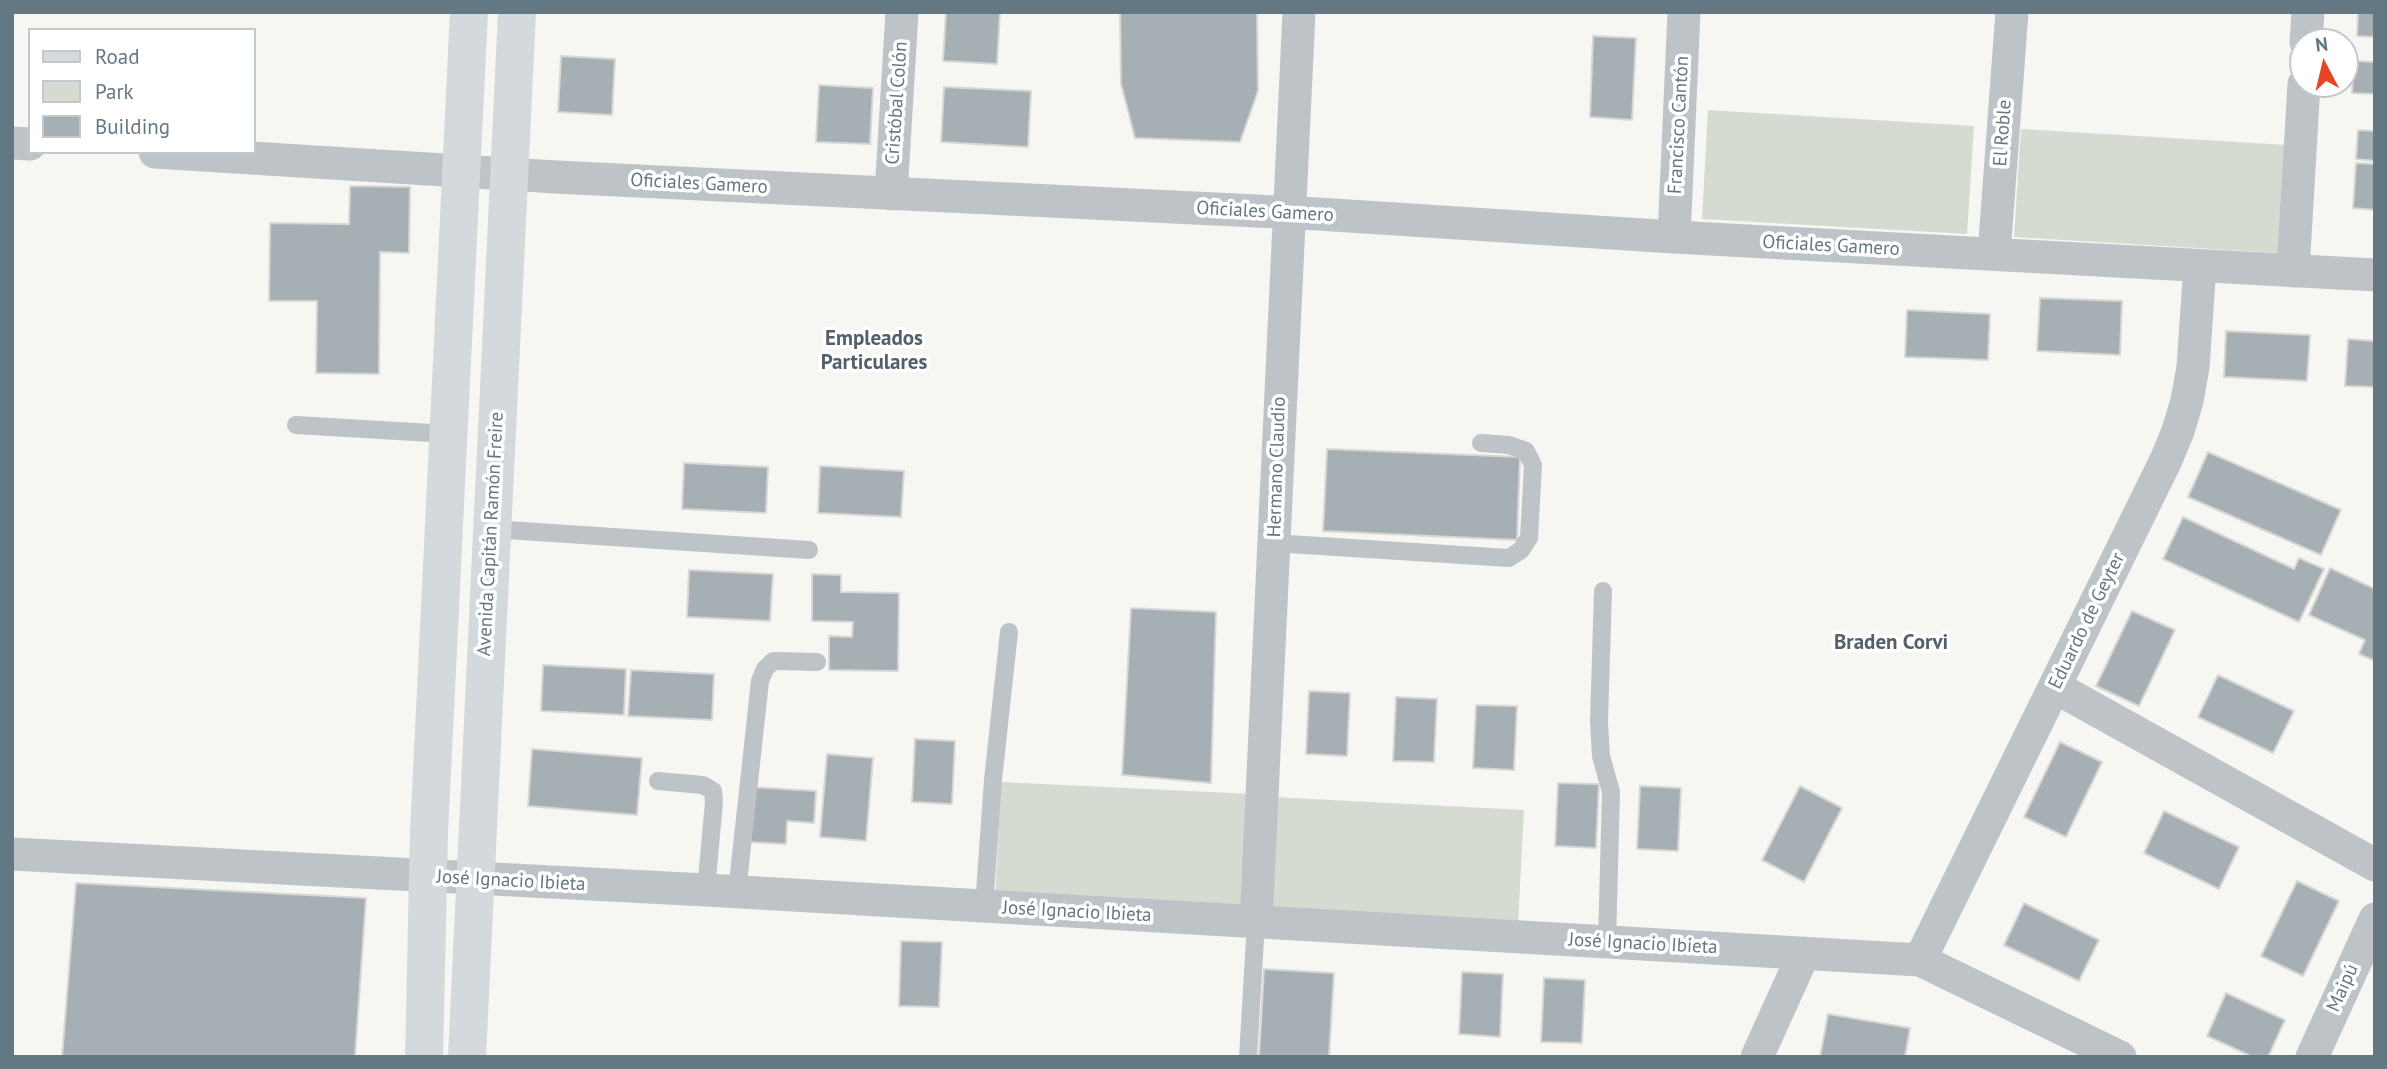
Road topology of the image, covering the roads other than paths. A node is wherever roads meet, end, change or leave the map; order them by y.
1 (469, 12) edge
2 (517, 12) edge
3 (902, 12) edge
4 (1299, 12) edge
5 (1684, 12) edge
6 (2012, 12) edge
7 (2303, 98) edge
8 (189, 154) edge
9 (460, 170) junction
10 (509, 173) junction
11 (891, 194) junction
12 (1289, 214) junction
13 (1674, 237) junction
14 (1994, 254) junction
15 (2200, 266) junction
16 (2293, 271) junction
17 (2375, 275) edge
18 (296, 425) dead end
19 (448, 434) junction
20 (1481, 443) dead end
21 (492, 529) junction
22 (1273, 543) junction
23 (809, 550) dead end
24 (1603, 591) dead end
25 (1009, 632) dead end
26 (817, 662) dead end
27 (2055, 687) junction
28 (658, 781) dead end
29 (12, 853) edge
30 (2375, 865) edge
31 (427, 877) junction
32 (474, 878) junction
33 (722, 891) junction
34 (984, 907) junction
35 (2375, 919) edge
36 (1256, 922) junction
37 (1607, 942) junction
38 (1804, 953) junction
39 (1920, 960) junction
40 (424, 1057) edge
41 (467, 1057) edge
42 (1248, 1057) edge
43 (1757, 1057) edge
44 (2120, 1057) edge
45 (2312, 1057) edge

1 - 9 main road
2 - 10 main road, Avenida Capitán Ramón Freire
3 - 11 street, Cristóbal Colón
4 - 12 street, Hermano Claudio
5 - 13 street, Francisco Cantón
6 - 14 street, El Roble
7 - 16 street
8 - 9 street, Oficiales Gamero
9 - 10 street, Oficiales Gamero
9 - 19 main road
10 - 11 street, Oficiales Gamero
10 - 21 main road, Avenida Capitán Ramón Freire
11 - 12 street, Oficiales Gamero
12 - 13 street, Oficiales Gamero
12 - 22 street, Hermano Claudio
13 - 14 street, Oficiales Gamero
14 - 15 street, Oficiales Gamero
15 - 16 street, Oficiales Gamero
15 - 27 street, Eduardo de Geyter
16 - 17 street, Oficiales Gamero
18 - 19 lane
19 - 31 main road
20 - 22 lane
21 - 23 lane
21 - 32 main road, Avenida Capitán Ramón Freire
22 - 36 street, Hermano Claudio
24 - 37 lane
25 - 34 lane
26 - 33 lane
27 - 30 street
27 - 39 street, Eduardo de Geyter
28 - 33 lane
29 - 31 street, José Ignacio Ibieta
31 - 32 street, José Ignacio Ibieta
31 - 40 main road
32 - 33 street, José Ignacio Ibieta
32 - 41 main road, Avenida Capitán Ramón Freire
33 - 34 street, José Ignacio Ibieta
34 - 36 street, José Ignacio Ibieta
35 - 45 street, Maipú
36 - 37 street, José Ignacio Ibieta
36 - 42 lane
37 - 38 street, José Ignacio Ibieta
38 - 39 street, José Ignacio Ibieta
38 - 43 street
39 - 44 street, José Ignacio Ibieta

